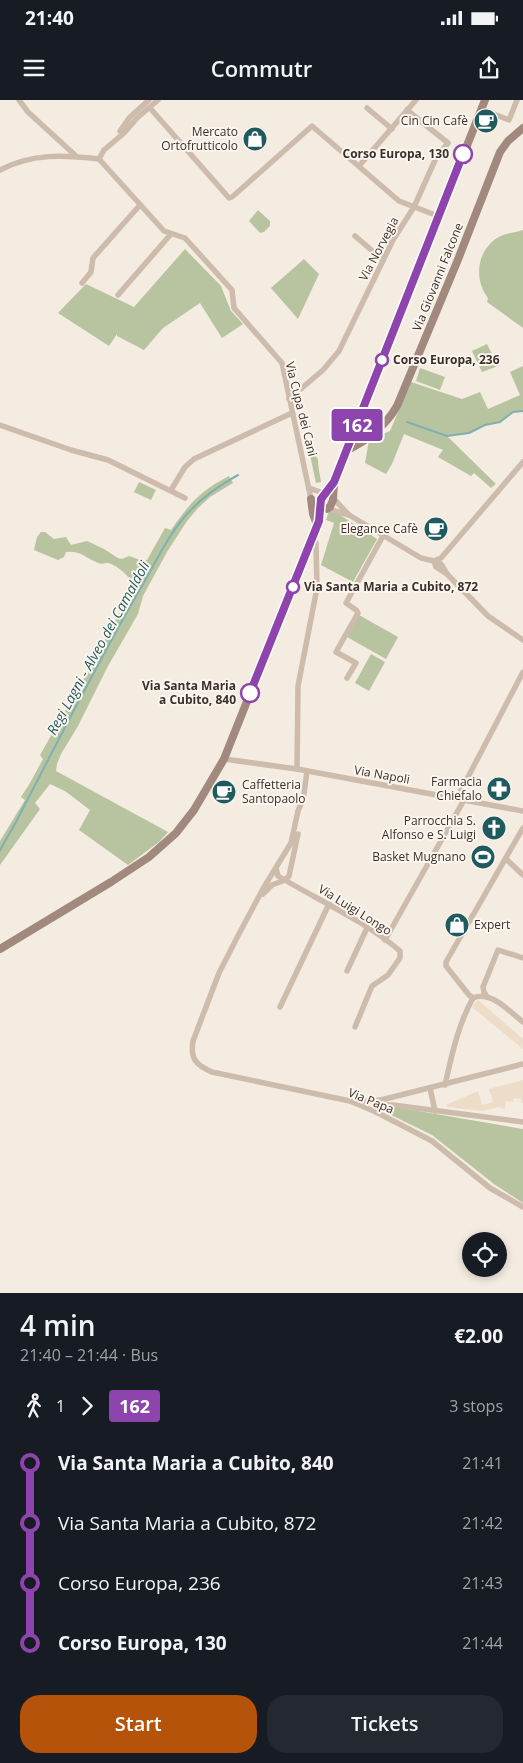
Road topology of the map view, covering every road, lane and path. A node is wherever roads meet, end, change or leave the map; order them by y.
1 (19, 100) edge
2 (149, 100) edge
3 (158, 100) edge
4 (416, 100) edge
5 (484, 100) edge
6 (517, 100) edge
7 (150, 108) junction
8 (367, 108) dead end
9 (481, 109) junction
10 (407, 110) junction
11 (523, 128) edge
12 (392, 129) junction
13 (76, 156) junction
14 (99, 159) junction
15 (360, 166) junction
16 (0, 170) edge
17 (140, 205) junction
18 (414, 207) junction
19 (438, 216) junction
20 (171, 234) junction
21 (355, 236) dead end
22 (383, 260) junction
23 (82, 283) dead end
24 (118, 295) dead end
25 (289, 399) junction
26 (292, 413) junction
27 (0, 424) edge
28 (357, 425) junction
29 (376, 430) junction
30 (347, 450) junction
31 (523, 462) edge
32 (309, 488) junction
33 (171, 490) junction
34 (330, 496) junction
35 (185, 498) dead end
36 (311, 499) junction
37 (324, 508) junction
38 (349, 515) junction
39 (318, 523) junction
40 (383, 536) junction
41 (312, 538) junction
42 (434, 561) junction
43 (523, 640) edge
44 (523, 672) edge
45 (347, 678) dead end
46 (224, 758) junction
47 (297, 769) junction
48 (307, 771) junction
49 (303, 799) junction
50 (460, 799) junction
51 (523, 811) edge
52 (523, 828) edge
53 (287, 850) junction
54 (294, 854) junction
55 (506, 859) junction
56 (276, 868) junction
57 (523, 874) edge
58 (285, 880) junction
59 (256, 902) junction
60 (329, 904) junction
61 (366, 928) junction
62 (385, 940) junction
63 (0, 948) edge
64 (523, 958) edge
65 (347, 971) dead end
66 (487, 997) junction
67 (474, 998) junction
68 (280, 1006) dead end
69 (523, 1022) edge
70 (355, 1027) dead end
71 (523, 1064) edge
72 (446, 1084) junction
73 (430, 1088) junction
74 (381, 1100) junction
75 (350, 1101) junction
76 (435, 1111) junction
77 (376, 1112) junction
78 (523, 1122) edge
79 (523, 1207) edge

1 - 13 street
2 - 14 street
3 - 7 street
4 - 10 street
5 - 9 main road
6 - 9 street
7 - 14 street
7 - 15 street
8 - 12 street
9 - 19 main road
10 - 12 street
10 - 18 street, Via Norvegia
11 - 29 main road, Via Giovanni Falcone
12 - 15 street
13 - 14 street
13 - 16 street
14 - 17 street, Via Cupa dei Cani
15 - 18 street
17 - 20 street, Via Cupa dei Cani
17 - 23 street
18 - 19 street
18 - 22 street, Via Norvegia
19 - 28 main road
20 - 24 street
20 - 25 street, Via Cupa dei Cani
21 - 22 street
22 - 25 street, Via Norvegia
25 - 26 street, Via Cupa dei Cani
26 - 32 street, Via Cupa dei Cani
26 - 33 street
27 - 33 street
28 - 29 main road
28 - 30 main road
29 - 30 main road, Via Giovanni Falcone
30 - 34 main road
31 - 42 street
32 - 34 street
32 - 36 street, Via Cupa dei Cani
33 - 35 street
34 - 37 main road
34 - 37 main road
34 - 38 street
36 - 37 street
36 - 39 main road
37 - 38 street
37 - 39 main road
38 - 40 street
39 - 41 main road
40 - 42 street
40 - 45 street
41 - 46 main road
41 - 47 street
42 - 43 street
44 - 50 street
46 - 47 street, Via Napoli
46 - 63 main road
47 - 48 street, Via Napoli
48 - 49 street
48 - 50 street, Via Napoli
49 - 53 street
49 - 54 street
50 - 51 street, Via Napoli
50 - 62 street
52 - 55 street
53 - 54 street
53 - 56 street
54 - 58 street
55 - 57 street
55 - 67 street
56 - 58 street, Via Luigi Longo
56 - 59 street
58 - 59 street
58 - 60 street, Via Luigi Longo
59 - 75 street, Via Papa
60 - 61 street, Via Luigi Longo
60 - 68 street
61 - 62 street, Via Luigi Longo
61 - 65 street
62 - 70 street, Via Luigi Longo
64 - 66 street
66 - 67 street
66 - 69 street
67 - 72 street
71 - 72 street
72 - 73 street
73 - 74 street
73 - 76 street
74 - 75 street
74 - 77 street
75 - 77 street, Via Papa
76 - 77 street
76 - 78 street
77 - 79 street, Via Papa

